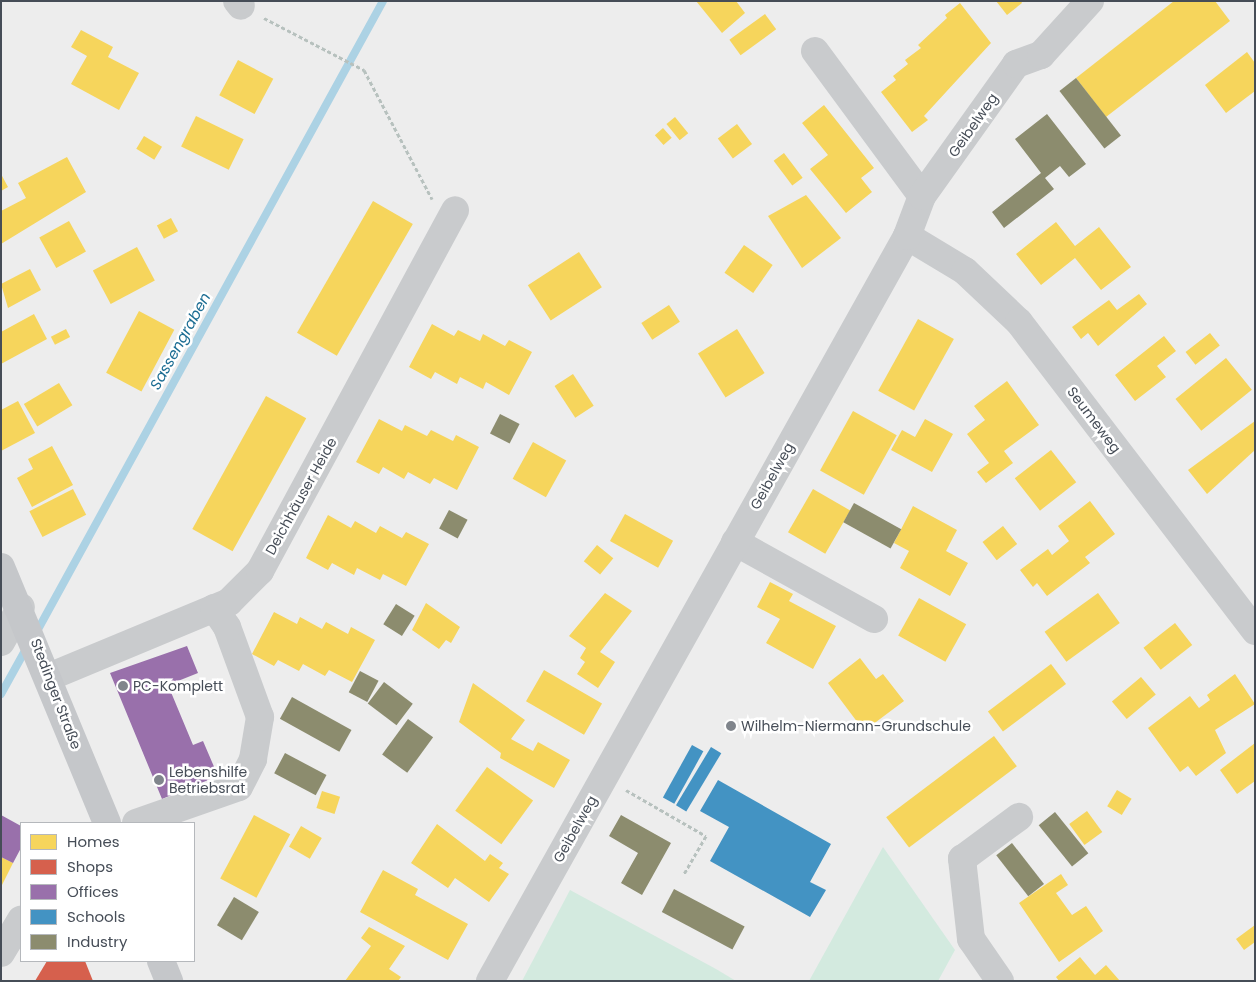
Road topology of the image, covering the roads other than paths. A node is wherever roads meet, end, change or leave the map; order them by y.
1 (1090, 1) edge
2 (815, 51) dead end
3 (922, 196) junction
4 (455, 210) road end
5 (907, 236) junction
6 (736, 542) junction
7 (1, 567) edge
8 (214, 608) junction
9 (24, 615) junction
10 (874, 619) dead end
11 (1255, 631) edge
12 (1, 642) edge
13 (45, 665) junction
14 (1019, 817) dead end
15 (107, 822) edge
16 (139, 822) edge
17 (20, 922) edge
18 (1, 953) edge
19 (161, 962) edge
20 (169, 981) edge
21 (490, 981) edge
22 (1000, 981) edge

1 - 3 street, Geibelweg
2 - 3 street
3 - 5 street, Geibelweg
4 - 8 street, Deichhäuser Heide
5 - 6 street, Geibelweg
5 - 11 street, Seumeweg
6 - 10 street
6 - 21 street, Geibelweg
7 - 9 main road, Stedinger Straße
8 - 13 street, Deichhäuser Heide
8 - 16 street
9 - 12 street
9 - 13 main road, Stedinger Straße
13 - 15 main road, Stedinger Straße
14 - 22 street
17 - 18 street
19 - 20 main road

